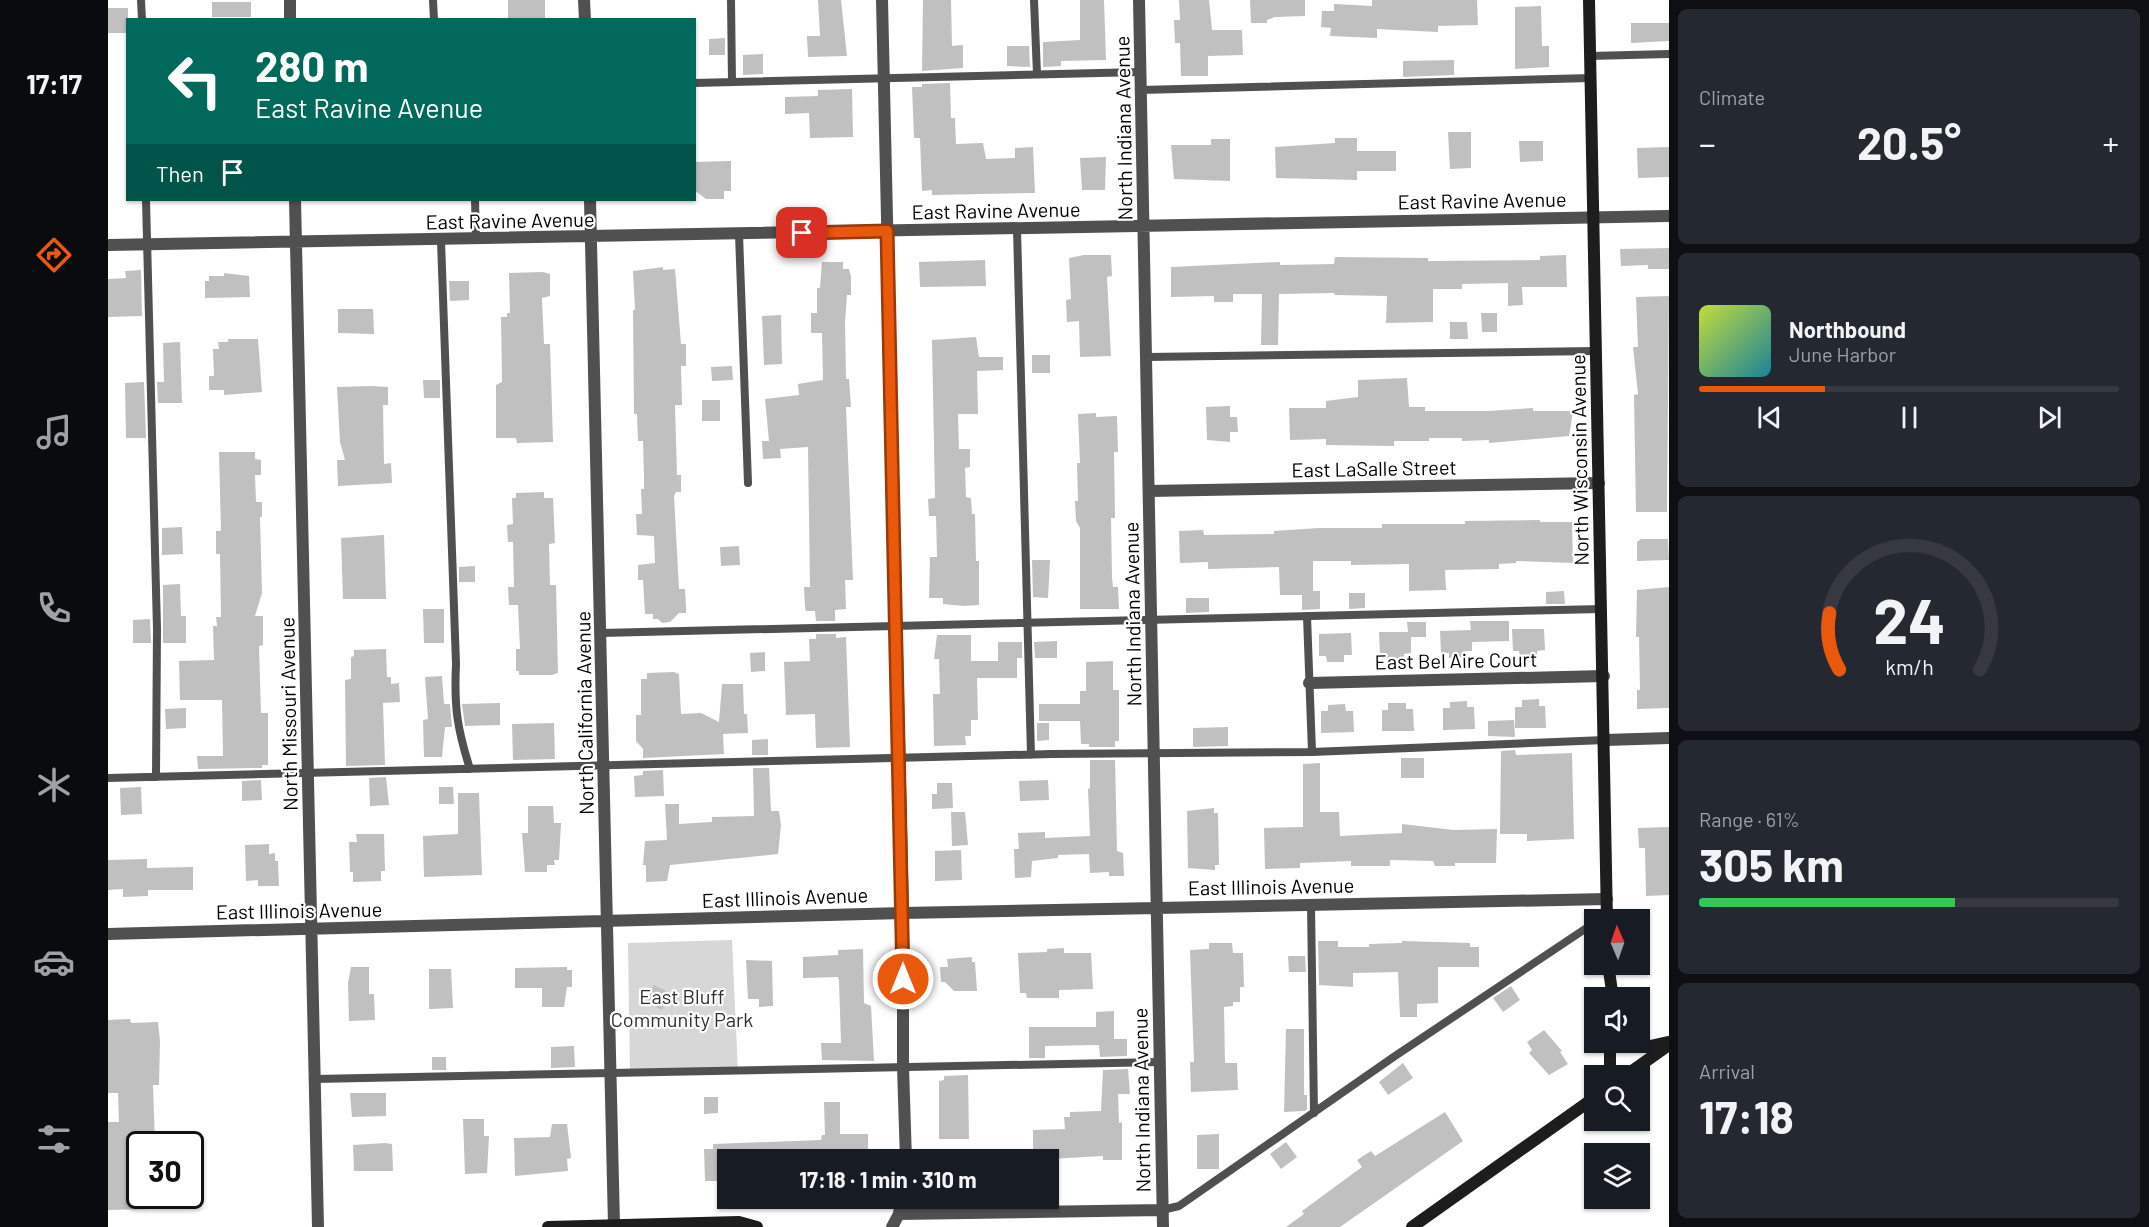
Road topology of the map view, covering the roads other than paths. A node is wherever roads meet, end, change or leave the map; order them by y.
1 (141, 0) edge
2 (290, 0) edge
3 (433, 0) edge
4 (584, 0) edge
5 (731, 0) edge
6 (882, 0) edge
7 (1034, 0) edge
8 (1139, 0) edge
9 (1589, 0) edge
10 (142, 18) edge
11 (290, 18) edge
12 (434, 18) edge
13 (585, 18) edge
14 (1669, 54) edge
15 (1590, 56) junction
16 (1141, 72) junction
17 (1037, 74) junction
18 (884, 78) junction
19 (1590, 78) junction
20 (732, 82) junction
21 (696, 83) edge
22 (1141, 90) junction
23 (146, 201) edge
24 (295, 201) edge
25 (475, 201) edge
26 (590, 201) edge
27 (1669, 216) edge
28 (1594, 217) junction
29 (1144, 226) junction
30 (1017, 229) junction
31 (887, 231) junction
32 (739, 234) junction
33 (592, 238) junction
34 (441, 240) junction
35 (476, 240) junction
36 (296, 243) junction
37 (108, 245) edge
38 (147, 245) junction
39 (1596, 351) junction
40 (1147, 357) junction
41 (748, 483) dead end
42 (1599, 483) junction
43 (1149, 491) junction
44 (1602, 609) junction
45 (1307, 616) junction
46 (1151, 618) junction
47 (1025, 622) junction
48 (896, 625) junction
49 (601, 633) junction
50 (1604, 676) junction
51 (1309, 683) junction
52 (1669, 738) edge
53 (1605, 740) junction
54 (1312, 752) junction
55 (1154, 753) junction
56 (1031, 755) junction
57 (900, 759) junction
58 (605, 765) junction
59 (470, 769) junction
60 (309, 773) junction
61 (156, 777) junction
62 (108, 778) edge
63 (1607, 899) junction
64 (1311, 905) junction
65 (1158, 907) junction
66 (1606, 909) edge
67 (903, 913) junction
68 (608, 921) junction
69 (312, 929) junction
70 (1584, 930) edge
71 (108, 934) edge
72 (1669, 1043) edge
73 (1650, 1046) edge
74 (1160, 1062) junction
75 (1640, 1065) edge
76 (903, 1067) junction
77 (611, 1074) junction
78 (315, 1079) junction
79 (1584, 1105) edge
80 (1314, 1113) junction
81 (906, 1149) edge
82 (900, 1209) edge
83 (1162, 1210) junction
84 (899, 1214) junction
85 (614, 1225) junction
86 (318, 1227) edge
87 (548, 1227) edge
88 (757, 1227) edge
89 (892, 1227) edge
90 (1163, 1227) edge
91 (1412, 1227) edge

1 - 10 lane
2 - 11 street
3 - 12 lane
4 - 13 street
5 - 20 lane
6 - 18 street
7 - 17 lane
8 - 16 street, North Indiana Avenue
9 - 15 street, North Wisconsin Avenue
14 - 15 lane
15 - 19 street, North Wisconsin Avenue
16 - 17 lane
16 - 22 street, North Indiana Avenue
17 - 18 lane
18 - 20 lane
18 - 31 street
19 - 22 lane
19 - 28 street, North Wisconsin Avenue
20 - 21 lane
22 - 29 street, North Indiana Avenue
23 - 38 lane
24 - 36 street, North Missouri Avenue
25 - 35 lane
26 - 33 street, North California Avenue
27 - 28 street, East Ravine Avenue
28 - 29 street, East Ravine Avenue
28 - 39 street, North Wisconsin Avenue
29 - 30 street, East Ravine Avenue
29 - 40 street, North Indiana Avenue
30 - 31 street, East Ravine Avenue
30 - 47 lane
31 - 32 street, East Ravine Avenue
31 - 48 street
32 - 33 street, East Ravine Avenue
32 - 41 lane
33 - 35 street, East Ravine Avenue
33 - 49 street, North California Avenue
34 - 35 street, East Ravine Avenue
34 - 36 street, East Ravine Avenue
34 - 59 lane
36 - 38 street, East Ravine Avenue
36 - 60 street, North Missouri Avenue
37 - 38 street, East Ravine Avenue
38 - 61 lane
39 - 40 lane
39 - 42 street, North Wisconsin Avenue
40 - 43 street, North Indiana Avenue
42 - 43 street, East LaSalle Street
42 - 44 street, North Wisconsin Avenue
43 - 46 street, North Indiana Avenue
44 - 45 lane
44 - 50 street, North Wisconsin Avenue
45 - 46 lane
45 - 51 lane
46 - 47 lane
46 - 55 street, North Indiana Avenue
47 - 48 lane
47 - 56 lane
48 - 49 lane
48 - 57 street
49 - 58 street, North California Avenue
50 - 51 street, East Bel Aire Court
50 - 53 street, North Wisconsin Avenue
51 - 54 lane
52 - 53 street
53 - 54 lane
53 - 63 street, North Wisconsin Avenue
54 - 55 lane
55 - 56 lane
55 - 65 street, North Indiana Avenue
56 - 57 lane
57 - 58 lane
57 - 67 street
58 - 59 lane
58 - 68 street, North California Avenue
59 - 60 lane
60 - 61 lane
60 - 69 street, North Missouri Avenue
61 - 62 lane
63 - 64 street, East Illinois Avenue
63 - 66 street, North Wisconsin Avenue
64 - 65 street, East Illinois Avenue
64 - 80 lane
65 - 67 street, East Illinois Avenue
65 - 74 street, North Indiana Avenue
67 - 68 street, East Illinois Avenue
67 - 76 street
68 - 69 street, East Illinois Avenue
68 - 77 street, North California Avenue
69 - 71 street, East Illinois Avenue
69 - 78 street, North Missouri Avenue
70 - 80 lane
72 - 73 street
72 - 75 street
74 - 76 lane
74 - 83 street, North Indiana Avenue
76 - 77 lane
76 - 81 street
77 - 78 lane
77 - 85 street, North California Avenue
78 - 86 street, North Missouri Avenue
79 - 91 street
80 - 83 lane
82 - 84 street
83 - 84 street
83 - 90 street, North Indiana Avenue
84 - 89 street
85 - 87 street
85 - 88 street

